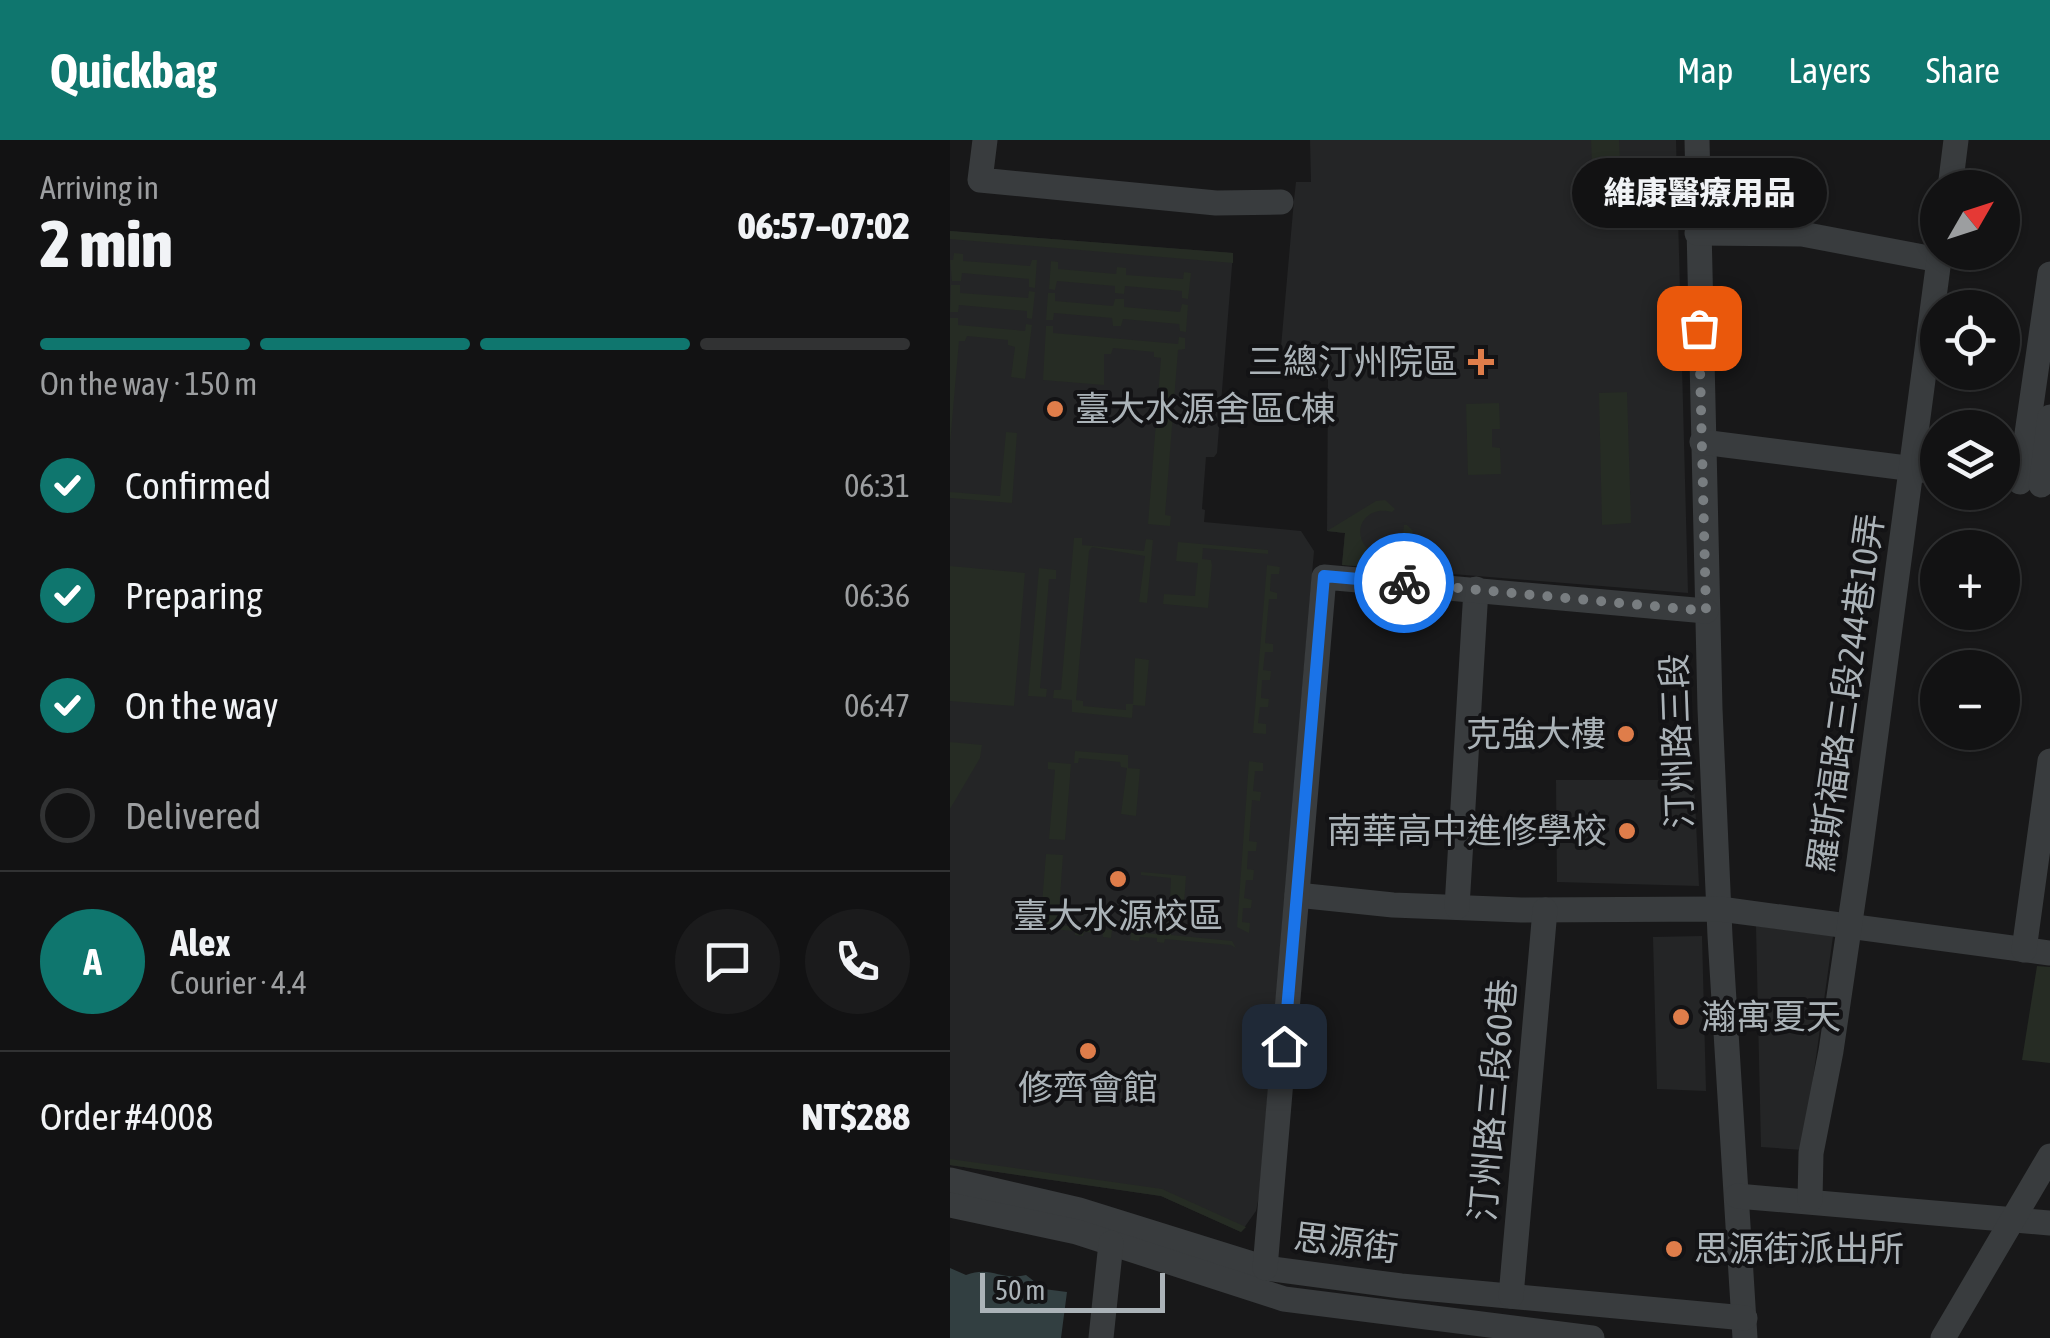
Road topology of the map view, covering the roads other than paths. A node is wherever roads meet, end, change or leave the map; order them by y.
1 (984, 140) edge
2 (1697, 140) edge
3 (1956, 140) edge
4 (1952, 170) edge
5 (1280, 202) dead end
6 (1697, 233) junction
7 (1920, 253) edge
8 (1939, 270) edge
9 (2050, 274) edge
10 (1928, 410) edge
11 (2050, 417) edge
12 (1702, 442) junction
13 (1920, 469) edge
14 (2028, 483) edge
15 (1920, 494) edge
16 (1476, 589) junction
17 (1706, 611) junction
18 (2050, 761) edge
19 (1297, 895) junction
20 (1457, 907) junction
21 (1720, 909) junction
22 (1545, 910) junction
23 (1849, 926) junction
24 (2037, 952) edge
25 (2050, 1156) edge
26 (950, 1180) edge
27 (1737, 1196) junction
28 (1810, 1200) junction
29 (950, 1205) edge
30 (2014, 1219) junction
31 (2050, 1223) edge
32 (1111, 1243) junction
33 (1265, 1268) junction
34 (1511, 1296) junction
35 (1745, 1328) edge
36 (1101, 1338) edge
37 (1592, 1338) edge
38 (1943, 1338) edge

1 - 5 street
2 - 6 street, 汀州路三段
3 - 4 street
6 - 7 street
6 - 12 street, 汀州路三段
8 - 10 street, 羅斯福路三段244巷10弄
9 - 14 street
11 - 14 street
12 - 13 street
12 - 17 street, 汀州路三段
15 - 23 street, 羅斯福路三段244巷10弄
16 - 17 street
16 - 19 street
16 - 20 street
17 - 21 street, 汀州路三段
18 - 24 street
19 - 20 street
19 - 33 street
20 - 22 street
21 - 22 street
21 - 23 street
21 - 27 street, 汀州路三段
22 - 34 street, 汀州路三段60巷
23 - 24 street
23 - 28 street, 羅斯福路三段244巷10弄
25 - 30 street
26 - 33 street, 思源街
27 - 28 street
27 - 35 street, 汀州路三段
28 - 30 street
29 - 32 street, 思源街
30 - 31 street
30 - 38 street
32 - 36 street
32 - 37 street, 思源街
33 - 34 street, 思源街
34 - 35 street, 思源街

